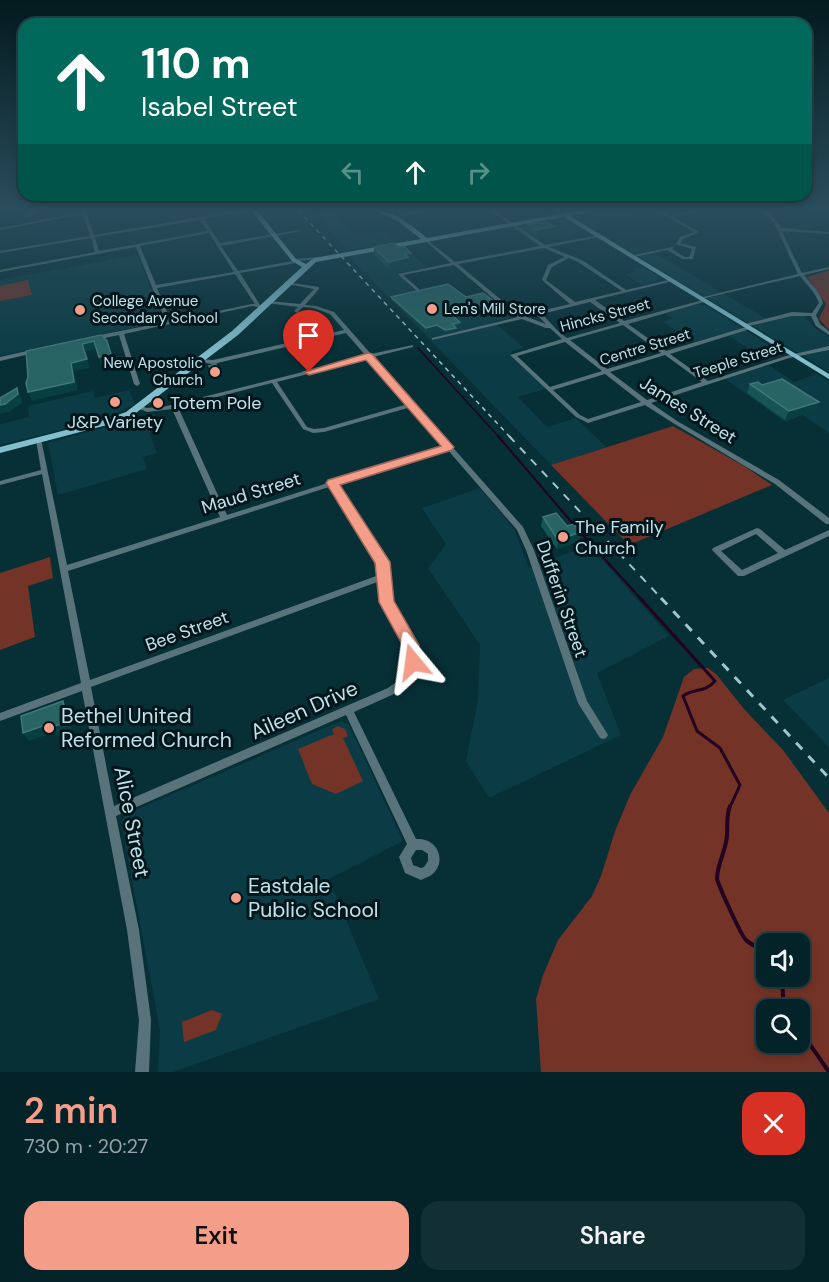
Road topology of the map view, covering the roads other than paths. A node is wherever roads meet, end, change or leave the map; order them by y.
1 (58, 260) edge
2 (143, 260) edge
3 (228, 260) edge
4 (303, 260) edge
5 (316, 260) edge
6 (450, 260) edge
7 (470, 260) edge
8 (562, 260) edge
9 (578, 260) edge
10 (637, 260) edge
11 (793, 260) edge
12 (295, 261) junction
13 (454, 263) junction
14 (305, 266) junction
15 (829, 268) edge
16 (0, 272) edge
17 (236, 272) junction
18 (800, 274) junction
19 (671, 280) junction
20 (287, 283) junction
21 (154, 287) junction
22 (417, 290) edge
23 (625, 291) junction
24 (703, 299) junction
25 (591, 300) junction
26 (263, 302) junction
27 (574, 304) junction
28 (300, 308) junction
29 (538, 313) junction
30 (813, 315) junction
31 (522, 317) junction
32 (169, 322) junction
33 (623, 323) junction
34 (746, 326) junction
35 (347, 331) junction
36 (121, 333) junction
37 (557, 333) junction
38 (829, 333) edge
39 (434, 339) dead end
40 (565, 339) junction
41 (83, 341) edge
42 (411, 346) dead end
43 (49, 348) edge
44 (829, 348) edge
45 (665, 354) junction
46 (368, 356) junction
47 (796, 356) junction
48 (0, 359) edge
49 (200, 361) junction
50 (606, 372) junction
51 (829, 377) edge
52 (274, 381) junction
53 (707, 383) junction
54 (137, 384) dead end
55 (549, 389) junction
56 (647, 403) junction
57 (411, 405) junction
58 (174, 406) junction
59 (138, 407) junction
60 (39, 440) junction
61 (448, 447) junction
62 (0, 450) edge
63 (45, 471) junction
64 (0, 483) edge
65 (333, 483) junction
66 (224, 516) junction
67 (829, 522) edge
68 (829, 532) edge
69 (784, 554) junction
70 (64, 569) junction
71 (384, 576) junction
72 (86, 686) junction
73 (348, 711) junction
74 (0, 717) edge
75 (603, 735) dead end
76 (111, 813) junction
77 (413, 845) dead end
78 (142, 1072) edge

1 - 16 street
2 - 21 street
3 - 17 street
4 - 12 street
5 - 14 main road
6 - 13 street
7 - 13 street
8 - 27 street
9 - 23 street
10 - 19 main road
11 - 18 street
12 - 14 main road
12 - 17 street
13 - 22 street
13 - 31 street
14 - 20 main road
15 - 18 street, Hincks Street
17 - 21 street
17 - 26 street
18 - 24 street, Hincks Street
18 - 30 street
19 - 23 street
19 - 24 main road
20 - 26 main road
20 - 28 street
21 - 32 street
23 - 25 street
24 - 33 street, Hincks Street
24 - 34 main road
25 - 27 street
25 - 33 street
26 - 28 street, Dufferin Street
26 - 32 street, Dufferin Street
26 - 49 main road
27 - 29 street
28 - 35 street, Dufferin Street
29 - 31 street
29 - 37 street, James Street
30 - 34 street, Centre Street
30 - 38 street
31 - 37 street
31 - 39 street
32 - 36 street, Dufferin Street
33 - 40 street, Hincks Street
33 - 45 street
34 - 45 street, Centre Street
34 - 47 main road
35 - 46 street, Dufferin Street
35 - 49 street
36 - 41 street, Dufferin Street
36 - 54 street
37 - 40 street, James Street
40 - 50 street, James Street
40 - 55 street, Hincks Street
42 - 46 street
43 - 48 street
44 - 47 street, Teeple Street
45 - 50 street, Centre Street
45 - 53 street
46 - 52 street
46 - 57 street, Dufferin Street
47 - 51 main road
47 - 53 street, Teeple Street
49 - 59 main road
50 - 55 street, Centre Street
50 - 56 street, James Street
52 - 57 street
52 - 58 street
53 - 56 street, Teeple Street
55 - 56 street, Teeple Street
56 - 67 street, James Street
57 - 61 street, Dufferin Street
58 - 59 street
58 - 66 street
59 - 60 main road
60 - 62 main road
60 - 63 street, Alice Street
61 - 65 street, Maud Street
61 - 75 street, Dufferin Street
63 - 64 street
63 - 70 street, Alice Street
65 - 66 street, Maud Street
65 - 71 street, Aileen Drive
66 - 70 street, Maud Street
68 - 69 street
69 - 69 street
70 - 72 street, Alice Street
71 - 72 street, Bee Street
71 - 73 street, Aileen Drive
72 - 74 street, Bee Street
72 - 76 street, Alice Street
73 - 76 street, Aileen Drive
73 - 77 street
76 - 78 street, Alice Street

